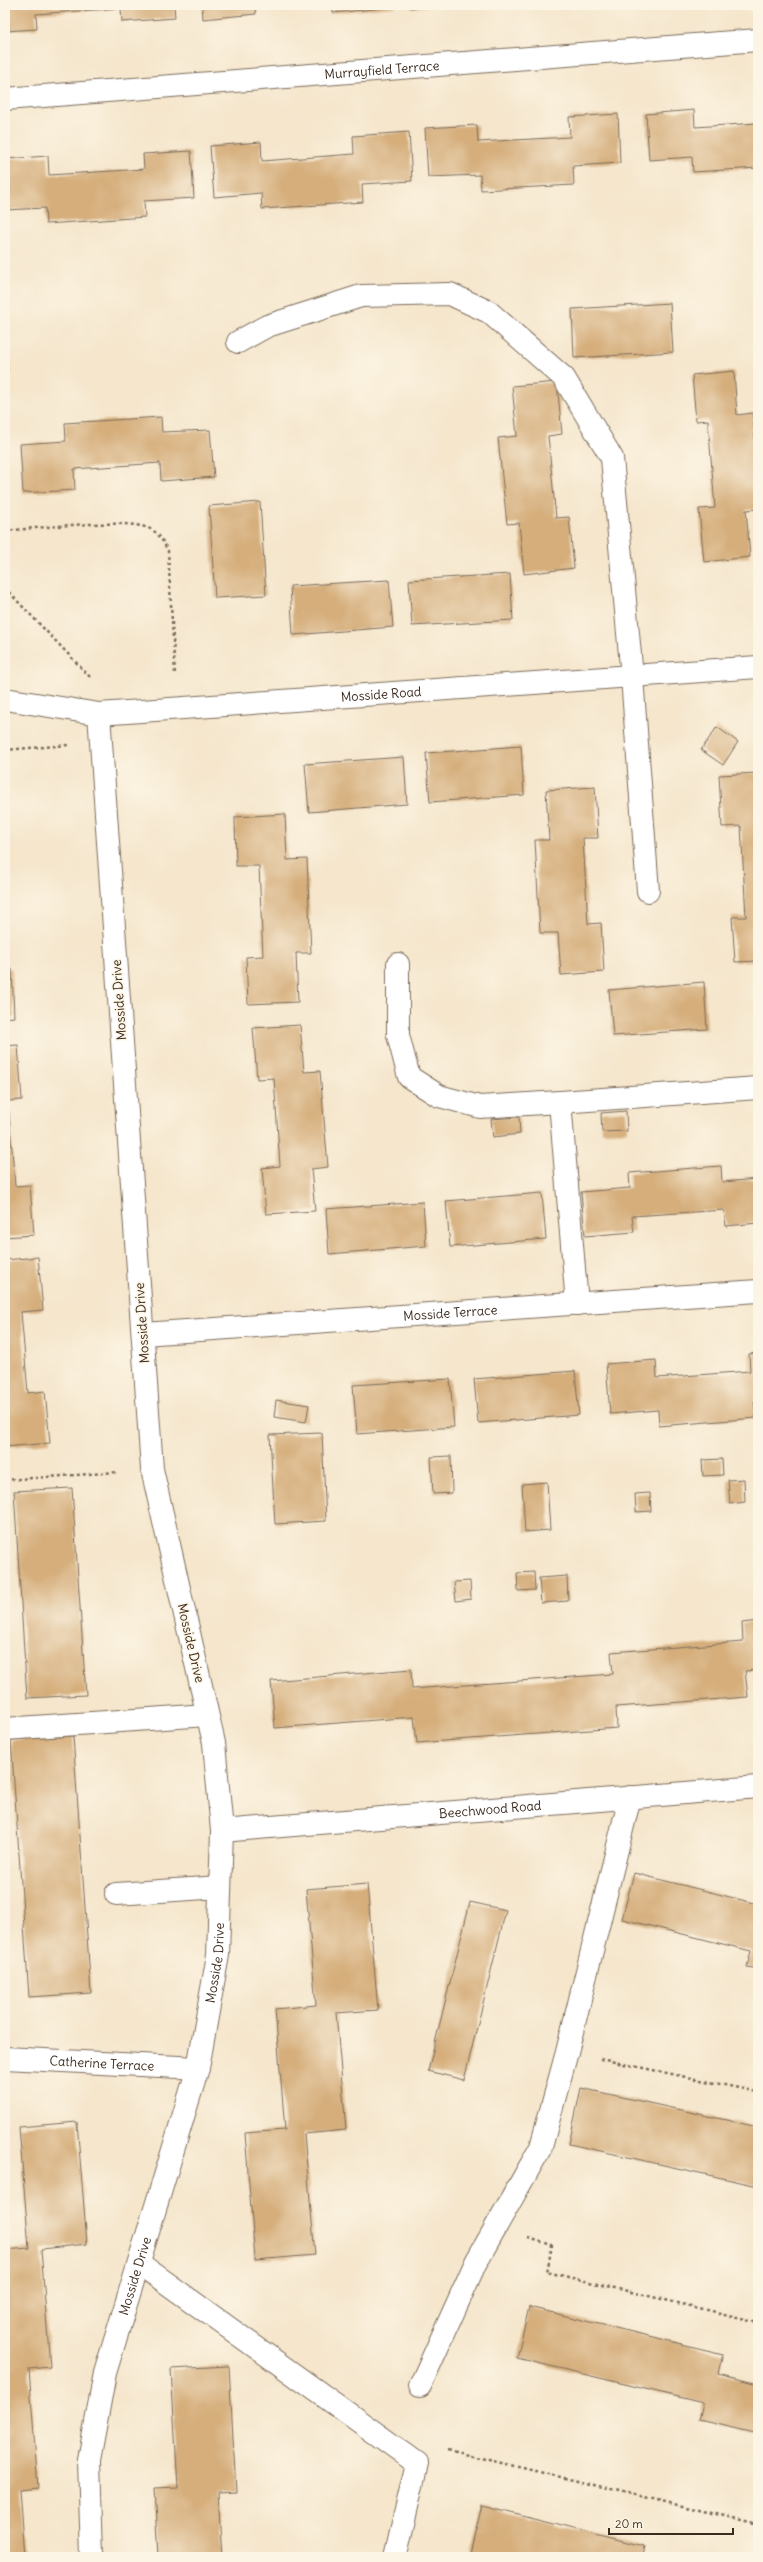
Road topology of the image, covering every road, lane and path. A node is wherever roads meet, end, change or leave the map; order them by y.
1 (758, 40) edge
2 (5, 99) edge
3 (238, 342) dead end
4 (5, 531) edge
5 (5, 588) edge
6 (758, 667) edge
7 (632, 677) junction
8 (5, 699) edge
9 (158, 708) junction
10 (99, 714) junction
11 (101, 743) junction
12 (5, 750) edge
13 (648, 891) dead end
14 (398, 964) dead end
15 (758, 1088) edge
16 (560, 1102) junction
17 (758, 1291) edge
18 (578, 1304) junction
19 (143, 1334) junction
20 (152, 1469) junction
21 (5, 1480) edge
22 (208, 1715) junction
23 (5, 1729) edge
24 (758, 1787) edge
25 (630, 1797) junction
26 (222, 1831) junction
27 (220, 1887) junction
28 (116, 1894) dead end
29 (567, 2052) junction
30 (5, 2058) edge
31 (198, 2068) junction
32 (758, 2092) edge
33 (496, 2227) junction
34 (140, 2264) junction
35 (758, 2322) edge
36 (420, 2386) dead end
37 (441, 2448) dead end
38 (758, 2524) edge
39 (92, 2557) edge
40 (395, 2557) edge

1 - 2 street, Murrayfield Terrace
3 - 7 street
4 - 9 path
5 - 10 path
6 - 7 street, Mosside Road
7 - 9 street, Mosside Road
7 - 13 street
8 - 10 street, Mosside Road
9 - 10 street, Mosside Road
10 - 11 street, Mosside Drive
11 - 12 path
11 - 19 street, Mosside Drive
14 - 16 street
15 - 16 street
16 - 18 street
17 - 18 street, Mosside Terrace
18 - 19 street, Mosside Terrace
19 - 20 street, Mosside Drive
20 - 21 path
20 - 22 street, Mosside Drive
22 - 23 street
22 - 26 street, Mosside Drive
24 - 25 street, Beechwood Road
25 - 26 street, Beechwood Road
25 - 29 street
26 - 27 street, Mosside Drive
27 - 28 street
27 - 31 street, Mosside Drive
29 - 32 path
29 - 33 street
30 - 31 street, Catherine Terrace
31 - 34 street, Mosside Drive
33 - 35 path
33 - 36 street
34 - 39 street, Mosside Drive
34 - 40 street
37 - 38 path

